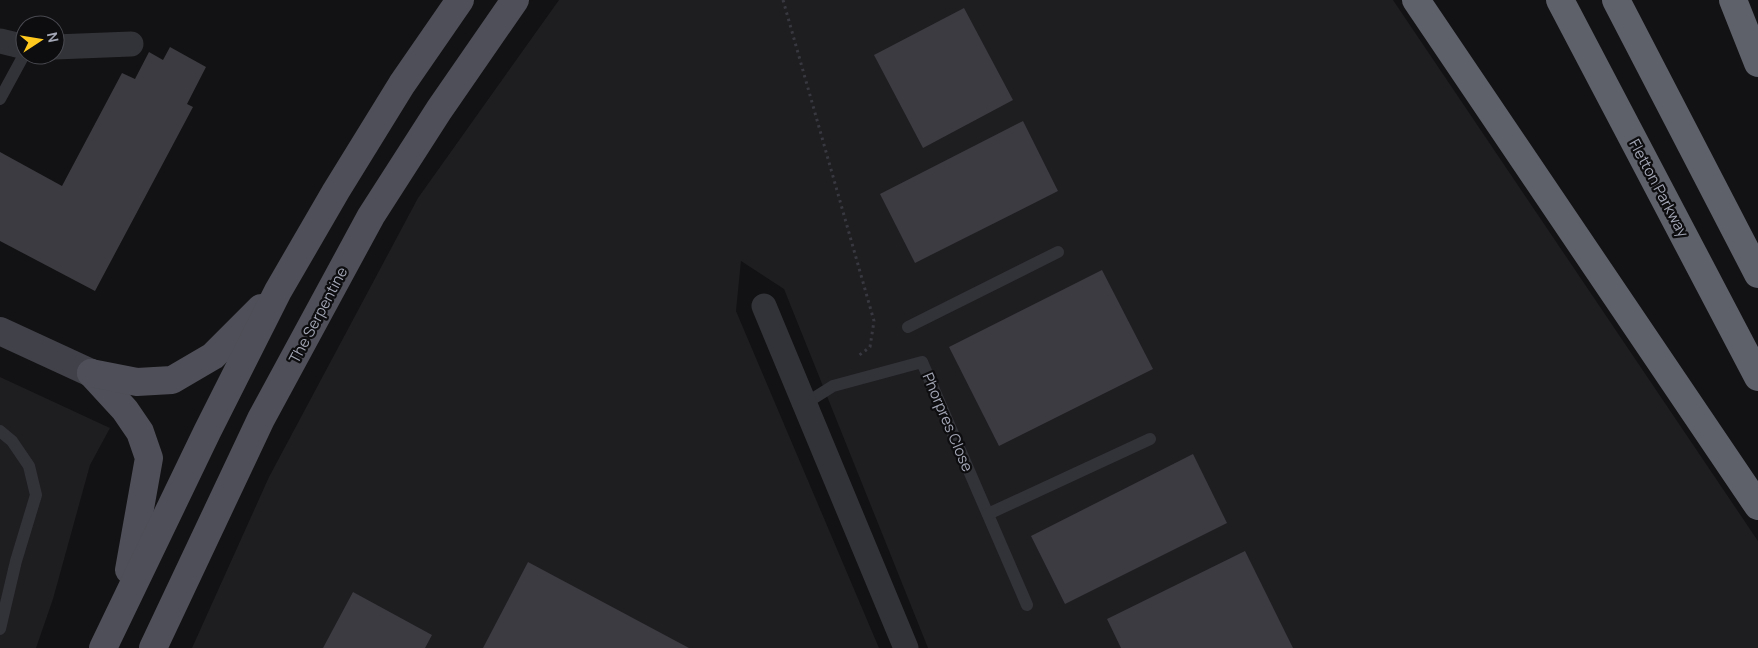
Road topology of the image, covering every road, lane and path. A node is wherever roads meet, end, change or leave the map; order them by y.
1 (460, 0) edge
2 (515, 0) edge
3 (783, 0) edge
4 (1416, 0) edge
5 (1560, 0) edge
6 (1616, 0) edge
7 (1733, 0) edge
8 (0, 42) edge
9 (131, 44) dead end
10 (15, 45) edge
11 (65, 47) edge
12 (1758, 63) edge
13 (18, 65) edge
14 (0, 98) edge
15 (1058, 252) dead end
16 (1758, 274) edge
17 (278, 291) junction
18 (764, 306) dead end
19 (908, 327) dead end
20 (0, 331) edge
21 (91, 373) junction
22 (1758, 377) edge
23 (833, 386) junction
24 (806, 403) junction
25 (0, 431) edge
26 (1150, 439) dead end
27 (1758, 506) edge
28 (988, 514) junction
29 (1027, 605) dead end
30 (122, 606) junction
31 (0, 629) edge
32 (103, 648) edge
33 (153, 648) edge
34 (906, 648) edge

1 - 17 main road
2 - 33 main road, The Serpentine
3 - 23 path
4 - 27 highway
5 - 22 highway, Fletton Parkway
6 - 16 highway
7 - 12 highway
8 - 10 street
9 - 11 street
13 - 14 lane
15 - 19 lane
17 - 21 main road
17 - 30 main road
18 - 24 street
20 - 21 street
21 - 30 main road
23 - 24 lane, Phorpres Close
23 - 28 lane, Phorpres Close
24 - 34 street
25 - 31 lane
26 - 28 lane
28 - 29 lane, Phorpres Close
30 - 32 main road

